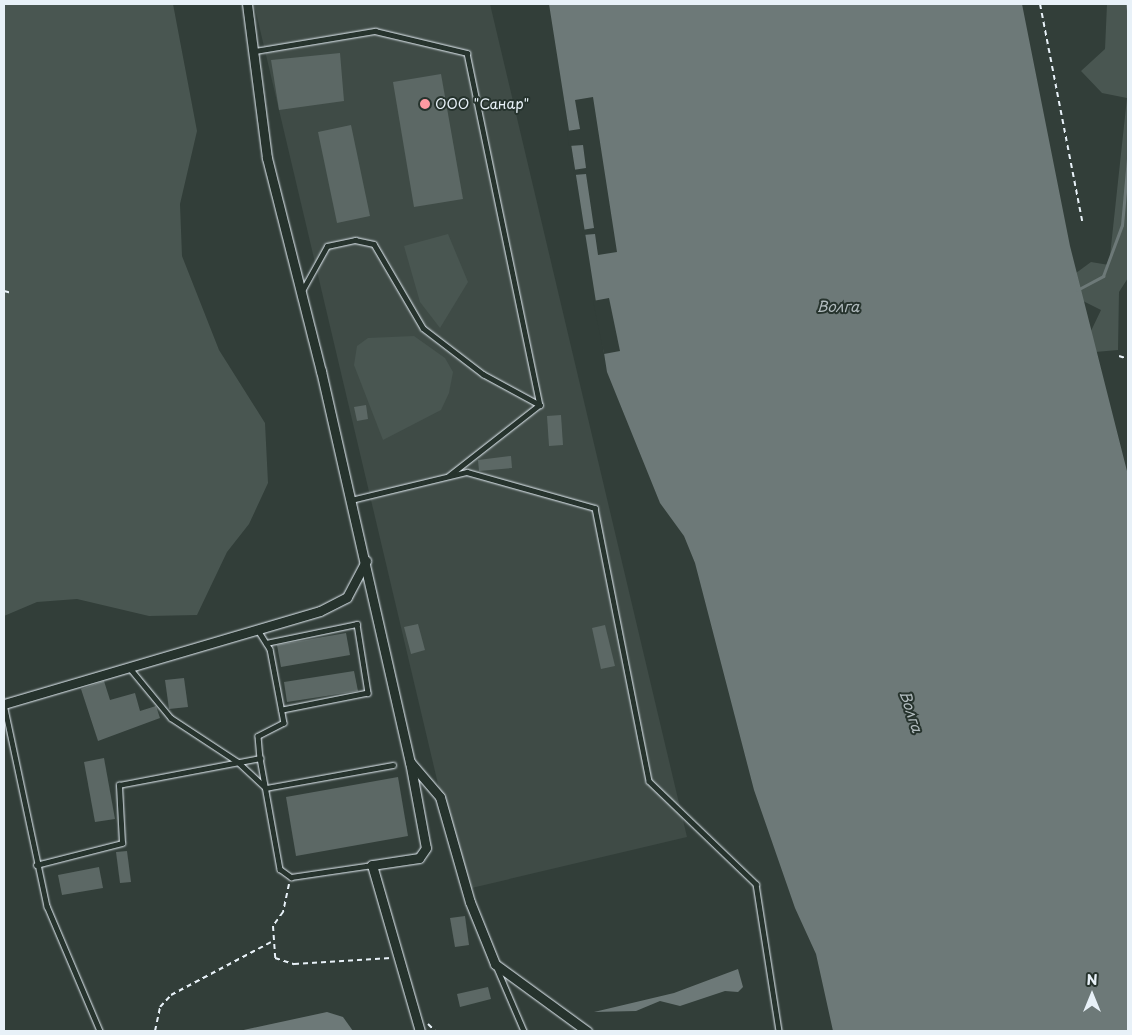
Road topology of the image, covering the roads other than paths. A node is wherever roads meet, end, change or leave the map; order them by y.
1 (247, 4) edge
2 (255, 51) junction
3 (301, 292) junction
4 (540, 405) junction
5 (448, 477) junction
6 (351, 500) junction
7 (366, 560) junction
8 (258, 629) junction
9 (266, 643) junction
10 (129, 668) junction
11 (4, 704) edge
12 (282, 710) junction
13 (260, 758) junction
14 (238, 762) junction
15 (410, 762) junction
16 (393, 765) dead end
17 (266, 788) junction
18 (36, 865) junction
19 (372, 865) junction
20 (495, 964) junction
21 (100, 1031) edge
22 (420, 1031) edge
23 (524, 1031) edge
24 (587, 1031) edge
25 (779, 1031) edge

1 - 2 street
2 - 3 street
2 - 4 lane
3 - 4 lane
3 - 6 street
4 - 5 lane
5 - 6 lane
5 - 25 lane
6 - 7 street
7 - 8 street
7 - 15 street
8 - 9 lane
8 - 10 street
9 - 12 lane
9 - 12 lane
10 - 11 street
10 - 14 lane
11 - 18 lane
12 - 13 lane
13 - 14 lane
13 - 17 lane
14 - 17 lane
14 - 18 lane
15 - 19 street
15 - 20 street
16 - 17 lane
17 - 19 lane
18 - 21 lane
19 - 22 street
20 - 23 lane
20 - 24 street

